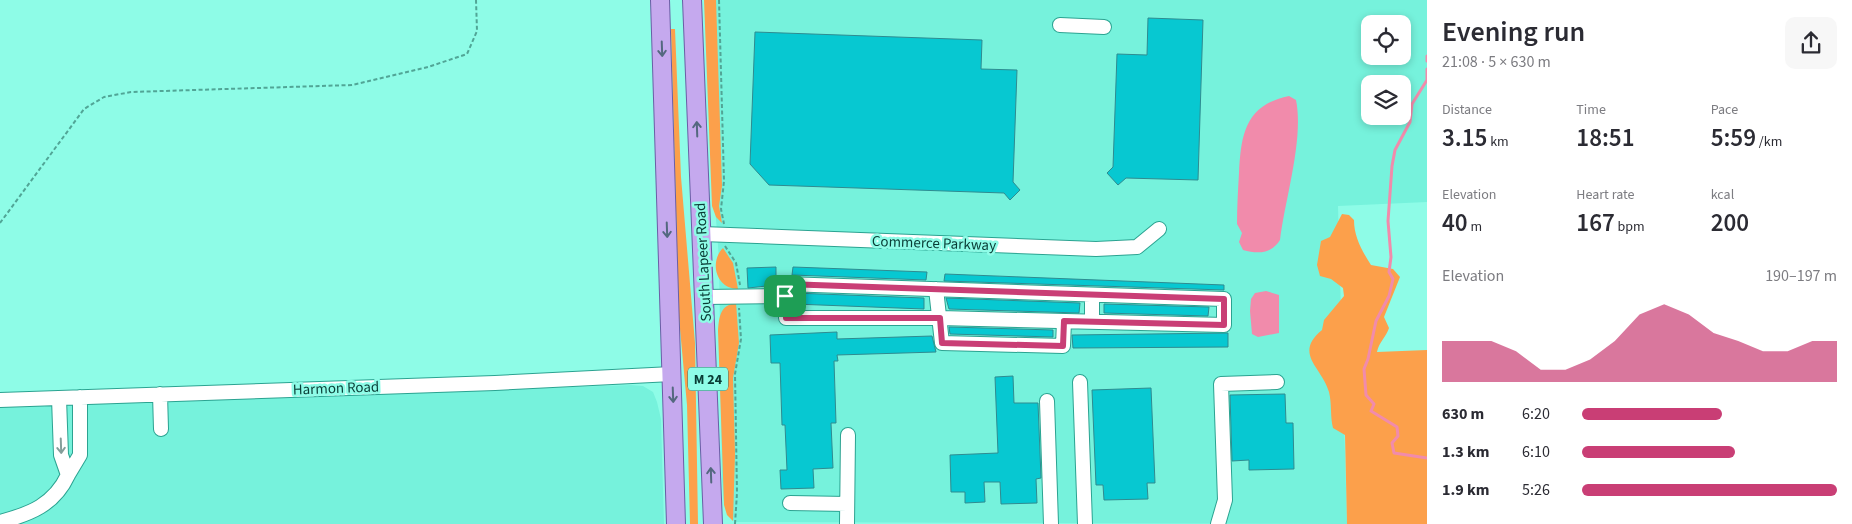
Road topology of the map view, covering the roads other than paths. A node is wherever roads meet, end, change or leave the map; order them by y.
1 (692, 0) edge
2 (661, 8) edge
3 (1060, 25) dead end
4 (692, 26) junction
5 (1104, 27) dead end
6 (1159, 229) dead end
7 (702, 234) junction
8 (936, 289) junction
9 (1092, 294) junction
10 (785, 296) junction
11 (704, 297) junction
12 (940, 318) junction
13 (1064, 321) junction
14 (1092, 322) junction
15 (672, 374) junction
16 (1080, 382) dead end
17 (1277, 382) dead end
18 (160, 394) junction
19 (80, 397) junction
20 (59, 398) junction
21 (0, 400) edge
22 (1047, 401) dead end
23 (161, 429) dead end
24 (848, 435) dead end
25 (68, 475) junction
26 (790, 503) dead end
27 (847, 504) junction
28 (0, 522) edge
29 (676, 524) edge
30 (713, 524) edge
31 (847, 524) edge
32 (1051, 524) edge
33 (1085, 524) edge
34 (1218, 524) edge

1 - 4 main road, South Lapeer Road / M 24
2 - 4 main road
2 -> 15 main road, M 24
3 - 5 street
7 -> 4 main road, South Lapeer Road / M 24
6 - 7 street, Commerce Parkway
7 - 11 main road, South Lapeer Road / M 24
8 - 9 street
8 - 10 street
8 - 12 street
9 - 14 street
9 - 14 street
10 - 11 street
10 - 12 street
30 -> 11 main road, South Lapeer Road / M 24
12 - 13 street
12 - 13 street
13 - 14 street
15 - 18 street, Harmon Road
15 -> 29 main road, M 24
16 - 33 street
17 - 34 street
18 - 19 street, Harmon Road
18 - 23 street
19 - 20 street, Harmon Road
19 - 25 street
20 - 21 street, Harmon Road
20 -> 25 street
22 - 32 street
24 - 27 street
25 - 28 street
26 - 27 street
27 - 31 street

